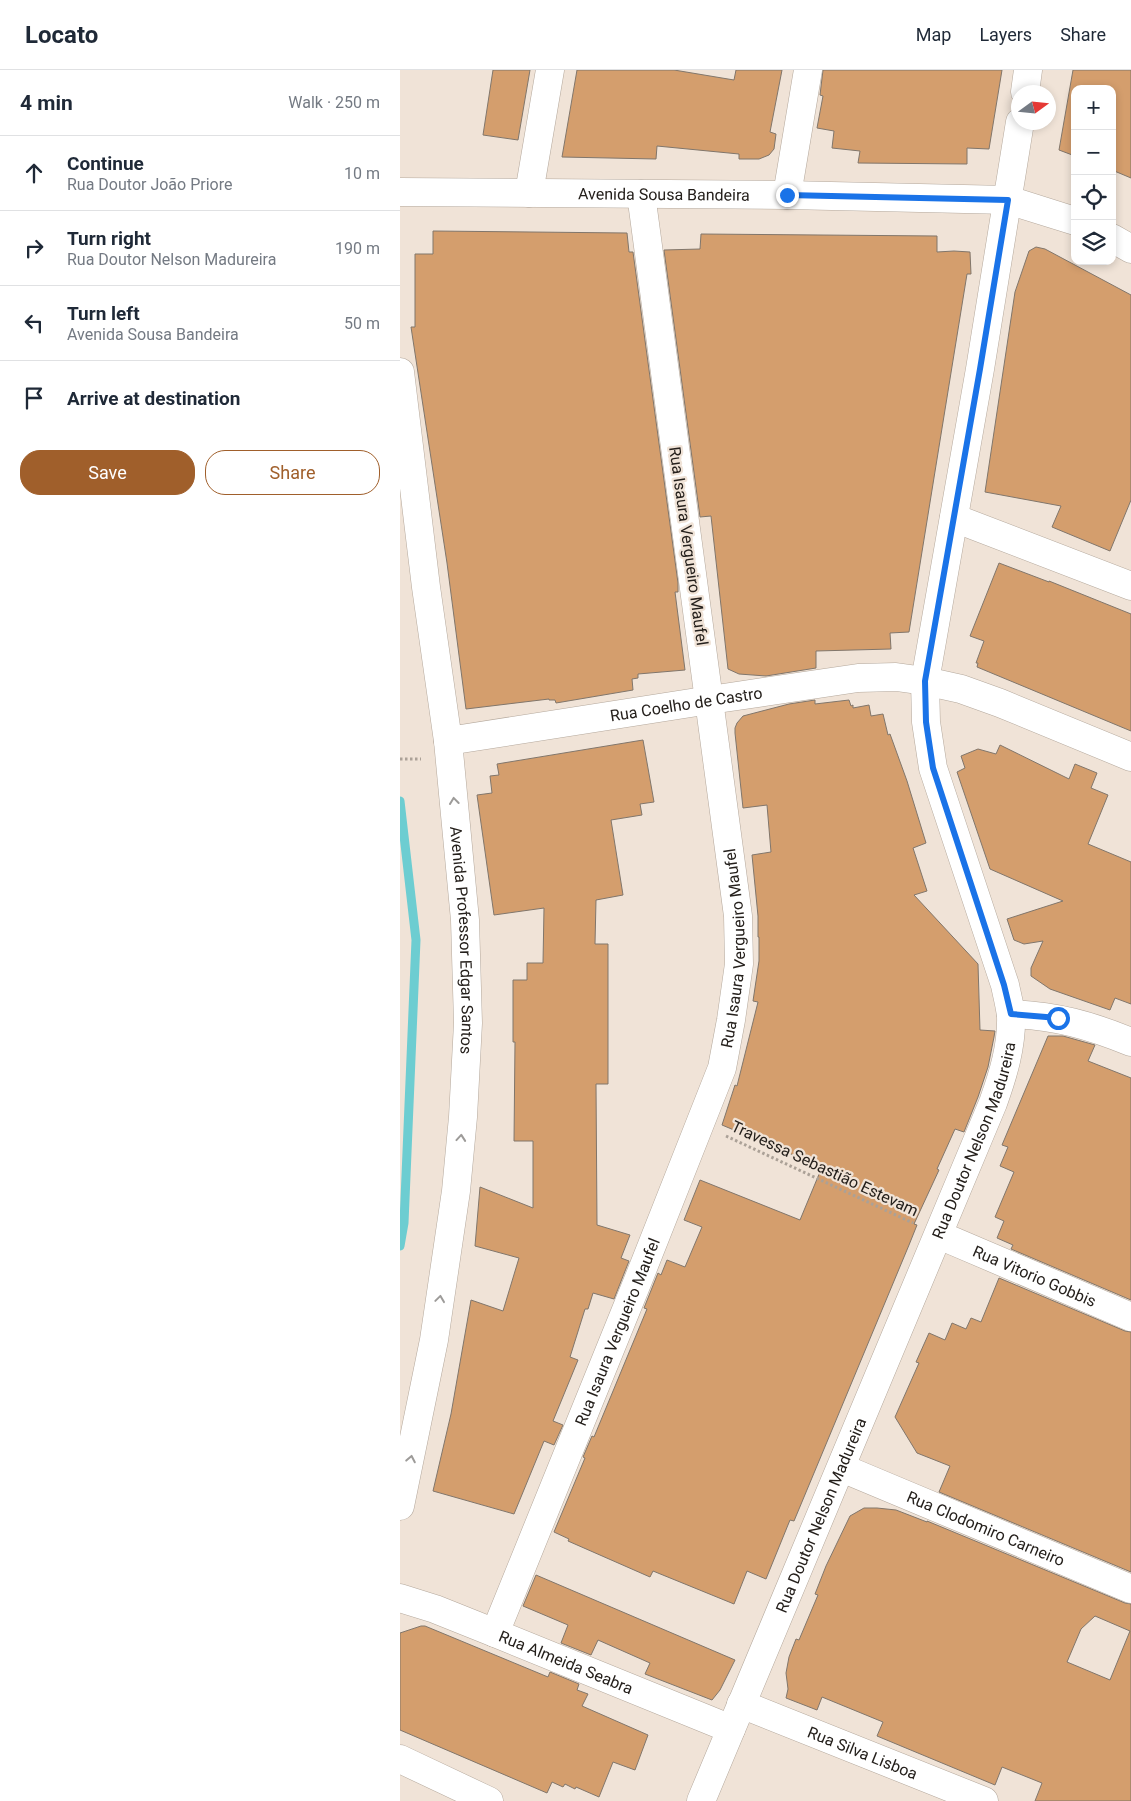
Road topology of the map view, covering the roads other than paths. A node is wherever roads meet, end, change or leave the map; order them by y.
1 (550, 70) edge
2 (808, 70) edge
3 (1028, 70) edge
4 (1026, 85) edge
5 (1019, 130) edge
6 (400, 192) edge
7 (529, 193) junction
8 (641, 194) junction
9 (787, 195) junction
10 (1008, 200) junction
11 (1072, 220) edge
12 (1116, 240) edge
13 (1131, 249) edge
14 (400, 372) edge
15 (954, 518) junction
16 (1131, 586) edge
17 (925, 681) junction
18 (710, 700) junction
19 (448, 741) junction
20 (1131, 757) edge
21 (1011, 1014) junction
22 (1131, 1042) edge
23 (939, 1235) junction
24 (1131, 1317) edge
25 (842, 1468) junction
26 (400, 1506) edge
27 (1131, 1589) edge
28 (400, 1598) edge
29 (494, 1633) junction
30 (741, 1704) junction
31 (731, 1729) junction
32 (400, 1759) edge
33 (489, 1801) edge
34 (701, 1801) edge
35 (984, 1801) edge

1 - 7 street
2 - 9 street
3 - 4 street
5 - 10 street, Rua Doutor Nelson Madureira
6 - 7 street, Avenida Sousa Bandeira
7 - 8 street, Avenida Sousa Bandeira
8 - 9 street, Avenida Sousa Bandeira
8 - 18 street, Rua Isaura Vergueiro Maufel
9 - 10 street, Avenida Sousa Bandeira
10 - 11 street, Avenida Sousa Bandeira
10 - 15 street, Rua Doutor Nelson Madureira
12 - 13 street
14 - 19 street, Avenida Professor Edgar Santos
15 - 16 street
15 - 17 street, Rua Doutor Nelson Madureira
17 - 18 street, Rua Coelho de Castro
17 - 20 street, Rua Coelho de Castro
17 - 21 street, Rua Doutor Nelson Madureira
18 - 19 street, Rua Coelho de Castro
18 - 29 street, Rua Isaura Vergueiro Maufel
26 -> 19 street, Avenida Professor Edgar Santos
21 - 22 street
21 - 23 street, Rua Doutor Nelson Madureira
23 - 24 street, Rua Vitorio Gobbis
23 - 25 street, Rua Doutor Nelson Madureira
25 - 27 street, Rua Clodomiro Carneiro
25 - 30 street, Rua Doutor Nelson Madureira
28 - 29 street, Rua Almeida Seabra
29 - 31 street, Rua Almeida Seabra
30 - 31 street, Rua Doutor Nelson Madureira
30 - 35 street, Rua Silva Lisboa
31 - 34 street, Rua Doutor Nelson Madureira
32 - 33 street

